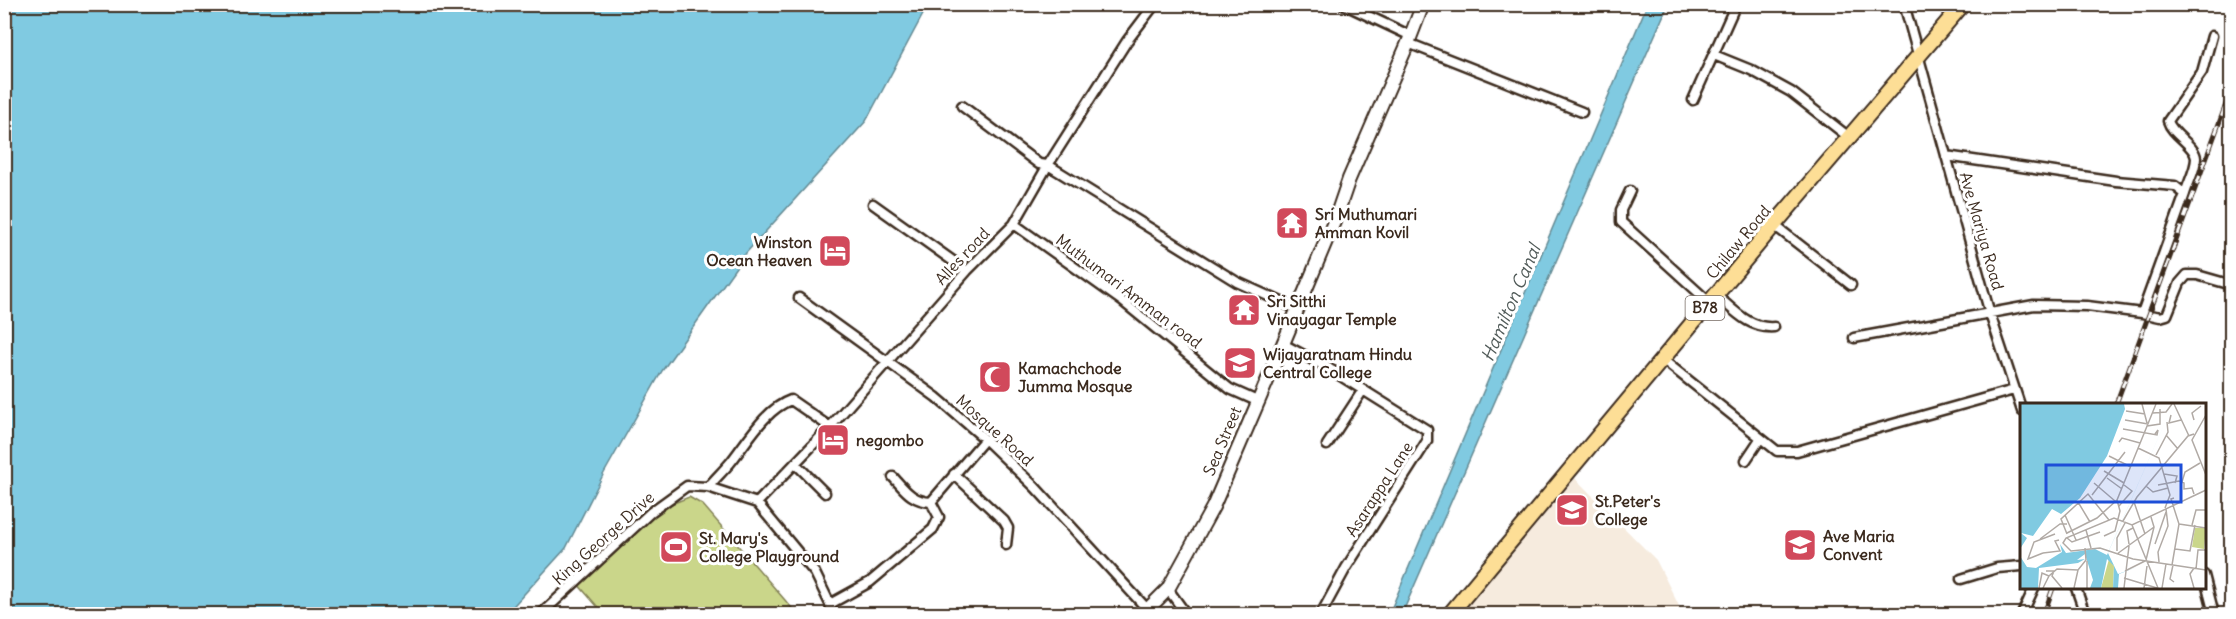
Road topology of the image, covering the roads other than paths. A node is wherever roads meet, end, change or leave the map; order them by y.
1 (1155, 4) edge
2 (1343, 4) edge
3 (1423, 4) edge
4 (1736, 4) edge
5 (1904, 4) edge
6 (1963, 4) edge
7 (2212, 36) dead end
8 (1410, 40) junction
9 (1714, 55) junction
10 (1919, 57) junction
11 (1693, 100) dead end
12 (962, 106) dead end
13 (1582, 112) dead end
14 (1850, 138) junction
15 (1946, 156) junction
16 (1048, 165) junction
17 (1630, 191) dead end
18 (2185, 194) junction
19 (873, 204) dead end
20 (1014, 224) junction
21 (1774, 225) junction
22 (967, 271) junction
23 (1851, 285) dead end
24 (2232, 285) edge
25 (799, 298) dead end
26 (1712, 299) junction
27 (1297, 309) junction
28 (2142, 313) junction
29 (1990, 314) junction
30 (1774, 327) dead end
31 (1854, 338) dead end
32 (1283, 344) junction
33 (1662, 359) junction
34 (886, 362) junction
35 (1363, 390) junction
36 (2014, 390) junction
37 (1257, 401) junction
38 (2020, 406) edge
39 (830, 427) junction
40 (1760, 439) junction
41 (985, 440) junction
42 (1328, 445) dead end
43 (1746, 460) dead end
44 (795, 463) junction
45 (954, 474) junction
46 (893, 477) dead end
47 (708, 487) junction
48 (825, 493) dead end
49 (931, 502) junction
50 (757, 503) junction
51 (1006, 545) dead end
52 (2020, 566) edge
53 (1961, 579) dead end
54 (2206, 579) edge
55 (1168, 589) junction
56 (2034, 589) edge
57 (2076, 589) edge
58 (830, 604) junction
59 (1145, 612) edge
60 (1456, 612) edge
61 (541, 615) edge
62 (832, 615) edge
63 (1186, 615) edge
64 (1321, 615) edge
65 (2022, 615) edge
66 (2085, 615) edge
67 (2214, 615) edge

1 - 16 street, Alles road
2 - 8 street
3 - 8 street, Sea Street
4 - 9 street
5 - 10 street, Ave Mariya Road
6 - 10 main road, Chilaw Road / B78
7 - 18 street
8 - 13 street
8 - 27 street, Sea Street
9 - 11 street
9 - 14 street
10 - 14 main road, Chilaw Road / B78
10 - 15 street, Ave Mariya Road
12 - 16 street
14 - 21 main road, Chilaw Road / B78
15 - 18 street
15 - 29 street, Ave Mariya Road
16 - 20 street, Alles road
16 - 27 street
17 - 26 street
18 - 28 street
19 - 22 street
20 - 22 street, Alles road
20 - 37 street, Muthumari Amman road
21 - 23 street
21 - 26 main road, Chilaw Road / B78
22 - 34 street, Alles road
24 - 28 street
25 - 34 street, Mosque Road
26 - 30 street
26 - 33 main road, Chilaw Road / B78
27 - 32 street, Sea Street
28 - 29 street
29 - 31 street
29 - 36 street, Ave Mariya Road
32 - 35 street, Asarappa Lane
32 - 37 street, Sea Street
33 - 40 street
33 - 60 main road, Chilaw Road / B78
34 - 39 street, Alles road
34 - 41 street, Mosque Road
35 - 42 street
35 - 64 street, Asarappa Lane
36 - 38 street, Ave Mariya Road
36 - 40 street
37 - 55 street, Sea Street
39 - 44 street, Alles road
39 - 47 street
40 - 43 street
41 - 45 street
41 - 59 street, Mosque Road
44 - 48 street
44 - 50 street, Alles road
45 - 49 street
45 - 51 street
46 - 49 street
47 - 50 street
47 - 61 street, King George Drive
49 - 58 street
50 - 58 street
52 - 53 street
54 - 67 street
55 - 59 street, Sea Street
55 - 63 street
56 - 65 street
57 - 66 street
58 - 62 street

